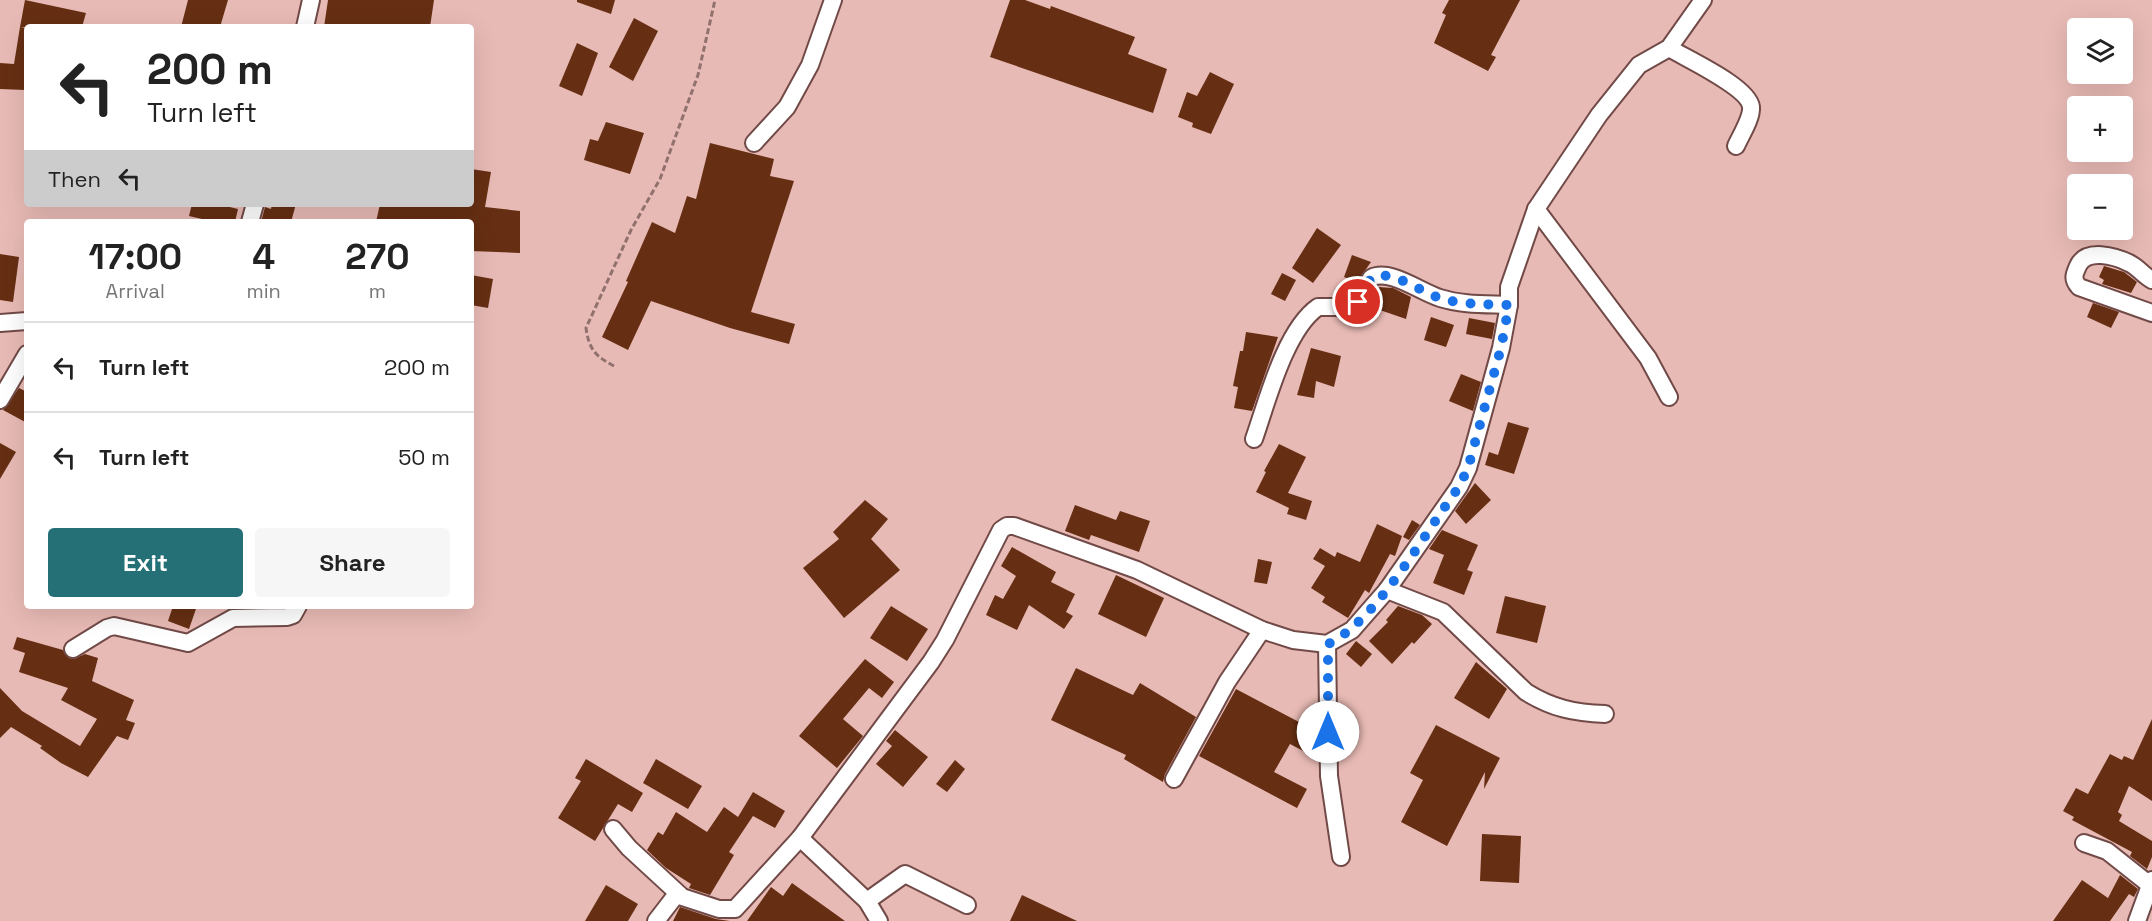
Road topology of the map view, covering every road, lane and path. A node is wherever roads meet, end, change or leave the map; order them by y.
1 (311, 0) edge
2 (715, 0) edge
3 (833, 0) edge
4 (1703, 0) edge
5 (306, 24) edge
6 (1669, 48) junction
7 (754, 143) dead end
8 (1736, 146) dead end
9 (1536, 209) junction
10 (2152, 280) edge
11 (1509, 305) junction
12 (2152, 313) edge
13 (24, 321) edge
14 (0, 323) edge
15 (24, 359) edge
16 (614, 366) dead end
17 (1669, 397) dead end
18 (0, 400) edge
19 (1254, 439) dead end
20 (1387, 590) junction
21 (296, 609) edge
22 (1262, 630) junction
23 (1328, 644) junction
24 (73, 649) dead end
25 (1605, 714) dead end
26 (1174, 779) dead end
27 (613, 829) dead end
28 (800, 838) junction
29 (2084, 843) dead end
30 (1341, 857) dead end
31 (2151, 882) edge
32 (680, 895) junction
33 (967, 905) dead end
34 (876, 913) edge
35 (656, 921) edge
36 (2137, 921) edge

1 - 5 street
2 - 16 path
3 - 7 street
4 - 6 street
6 - 8 street
6 - 9 street
9 - 11 street
9 - 17 street
10 - 12 street
11 - 19 street
11 - 20 street
13 - 14 street
15 - 18 street
20 - 23 street
20 - 25 street
21 - 24 street
22 - 23 street
22 - 26 street
22 - 28 street
23 - 30 street
27 - 32 street
28 - 32 street
28 - 34 street
29 - 31 street
31 - 36 street
32 - 35 street
33 - 34 street

